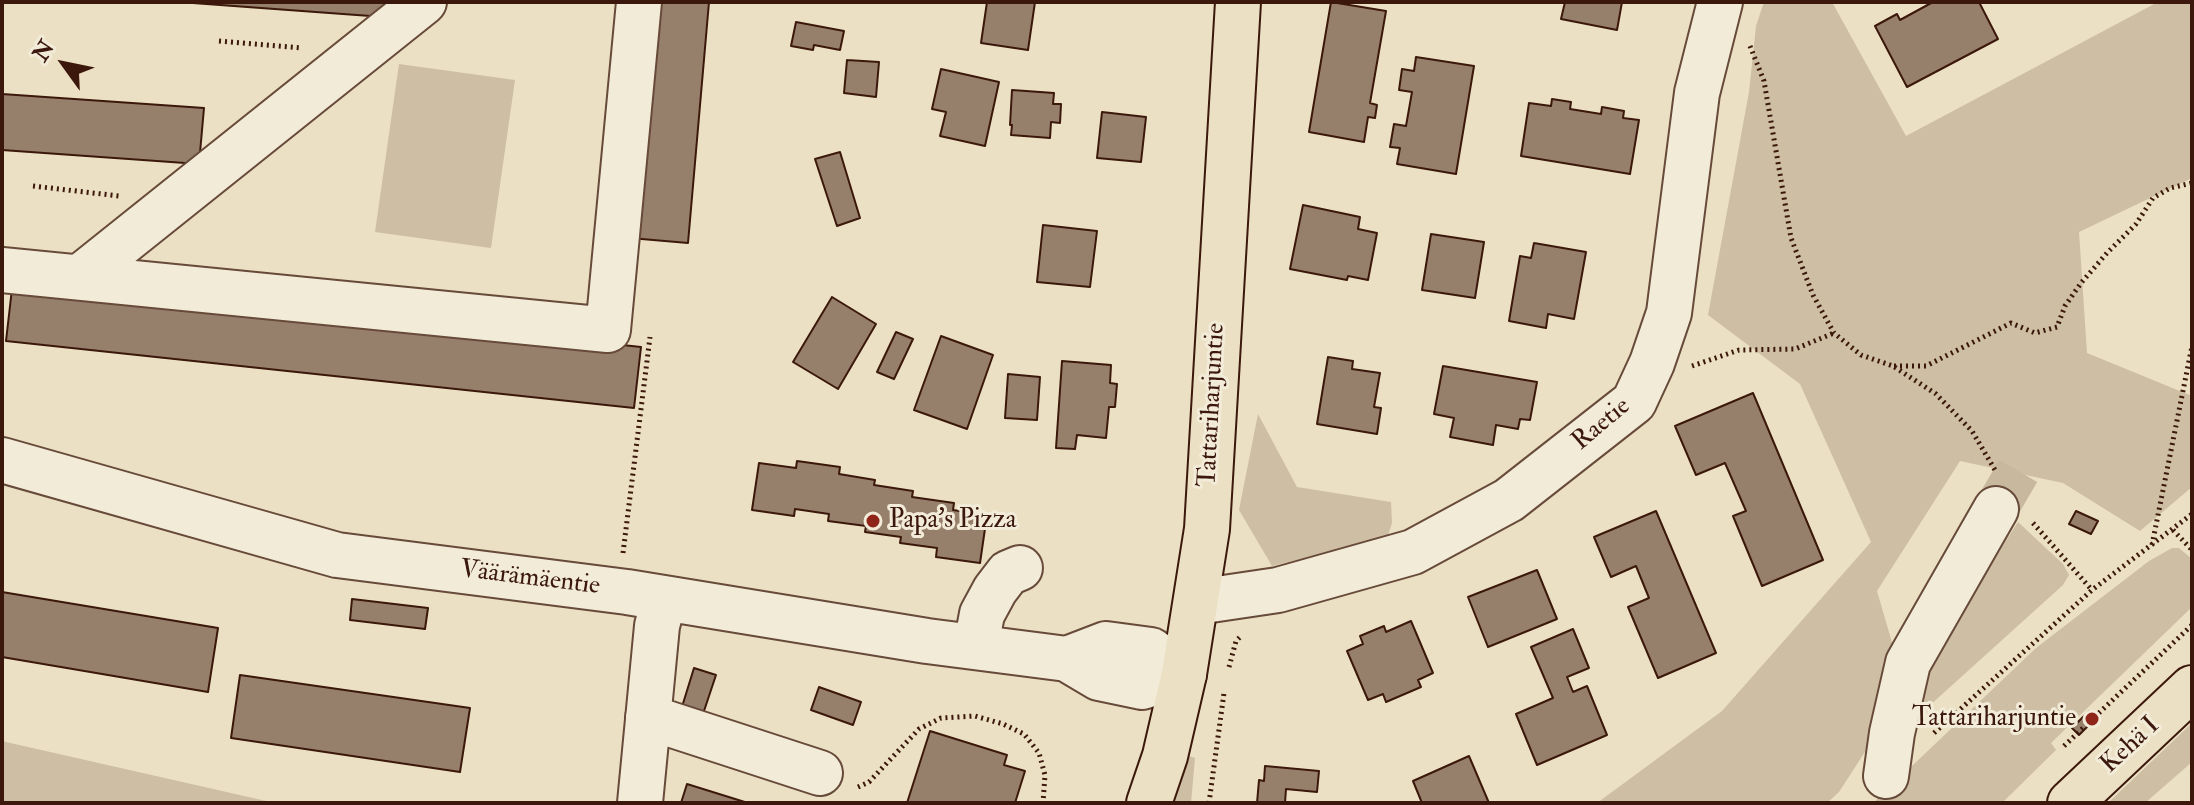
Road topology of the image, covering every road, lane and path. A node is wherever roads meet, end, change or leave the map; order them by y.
1 (424, 2) edge
2 (639, 2) edge
3 (1238, 2) edge
4 (1719, 4) edge
5 (219, 41) dead end
6 (360, 54) junction
7 (2192, 183) edge
8 (33, 186) dead end
9 (177, 202) junction
10 (2, 270) edge
11 (80, 277) junction
12 (608, 330) junction
13 (1834, 333) junction
14 (2192, 346) edge
15 (1893, 366) junction
16 (1688, 367) dead end
17 (2, 460) edge
18 (2008, 501) junction
19 (2192, 514) edge
20 (2173, 530) junction
21 (2152, 545) junction
22 (2192, 550) edge
23 (623, 555) dead end
24 (1020, 568) dead end
25 (2092, 590) junction
26 (664, 598) junction
27 (1197, 602) junction
28 (2192, 625) edge
29 (1245, 633) dead end
30 (976, 646) junction
31 (1205, 674) junction
32 (1225, 688) dead end
33 (2192, 688) edge
34 (648, 717) junction
35 (1932, 735) dead end
36 (2064, 746) dead end
37 (820, 773) joint
38 (1886, 776) dead end
39 (640, 803) edge
40 (1043, 803) edge
41 (1149, 803) edge
42 (1209, 803) edge
43 (2070, 803) edge

1 - 6 street
2 - 12 street
3 - 27 main road, Tattariharjuntie
4 - 13 path
4 - 27 street, Raetie
5 - 6 path
6 - 9 street
7 - 15 path
8 - 9 path
9 - 11 street
10 - 11 street
11 - 12 street
12 - 23 path
13 - 15 path
13 - 16 path
14 - 21 path
15 - 18 path
17 - 26 street, Väärämäentie
18 - 25 path
18 - 38 street
19 - 20 path
20 - 21 path
20 - 22 path
21 - 25 path
24 - 30 street
25 - 35 path
26 - 30 street, Väärämäentie
26 - 34 street
27 - 31 main road, Tattariharjuntie
28 - 36 path
29 - 31 path
30 - 31 street, Väärämäentie
31 - 41 main road, Tattariharjuntie
32 - 42 path
33 - 43 main road, Kehä I
34 - 37 street
34 - 39 street
37 - 40 path

